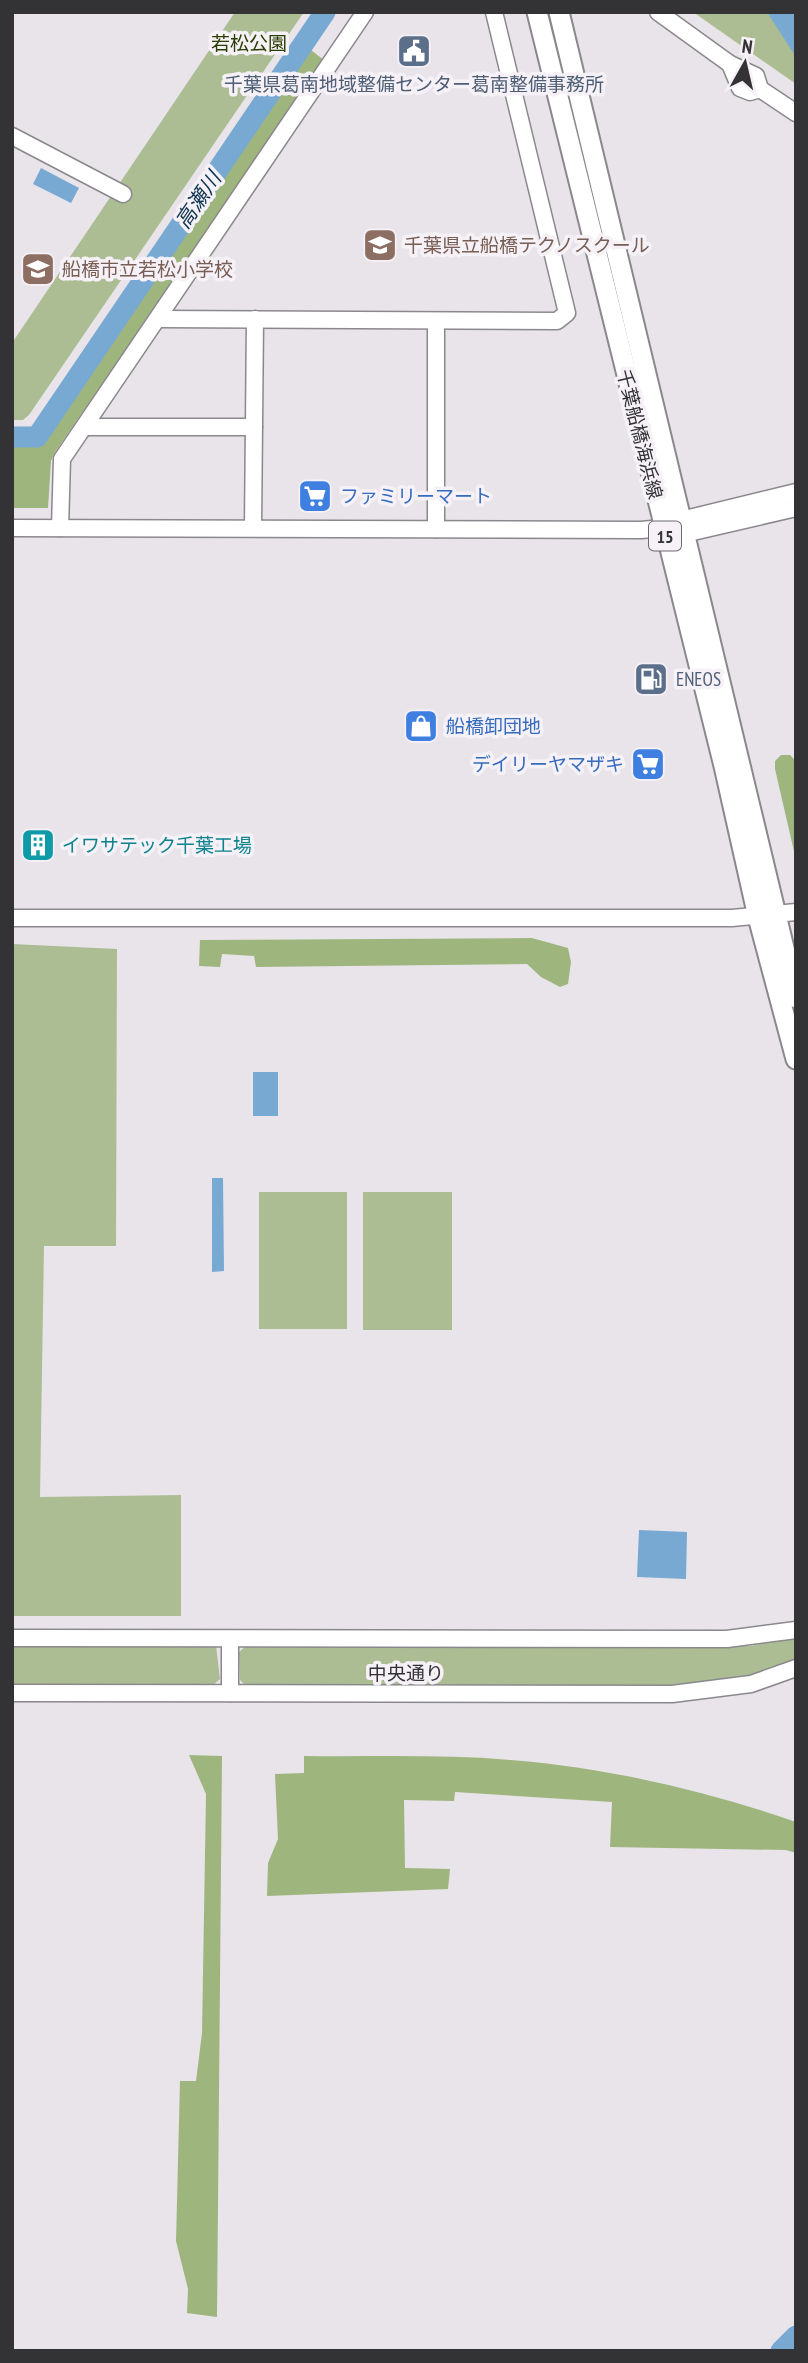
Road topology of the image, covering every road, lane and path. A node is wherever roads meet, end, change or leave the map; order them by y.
1 (365, 12) edge
2 (494, 12) edge
3 (537, 12) edge
4 (559, 12) edge
5 (658, 12) edge
6 (796, 113) edge
7 (12, 136) edge
8 (123, 194) dead end
9 (158, 319) junction
10 (254, 319) junction
11 (436, 321) junction
12 (86, 427) junction
13 (254, 428) junction
14 (796, 492) edge
15 (796, 509) edge
16 (676, 527) junction
17 (12, 528) edge
18 (60, 528) junction
19 (253, 528) junction
20 (436, 529) junction
21 (796, 912) edge
22 (766, 916) junction
23 (12, 918) edge
24 (796, 998) edge
25 (796, 1059) edge
26 (796, 1630) edge
27 (12, 1638) edge
28 (230, 1639) junction
29 (796, 1668) edge
30 (12, 1693) edge
31 (230, 1693) junction

1 - 9 street
2 - 11 street
3 - 16 main road, 千葉船橋海浜線 / 15
4 - 16 main road, 千葉船橋海浜線 / 15
5 - 6 street
7 - 8 street
9 - 10 street
9 - 12 street
10 - 11 street
10 - 13 street
11 - 20 street
12 - 13 street
12 - 18 street
13 - 19 street
14 - 16 street
15 - 16 street
16 - 20 street
16 - 22 main road, 千葉船橋海浜線 / 15
17 - 18 street
18 - 19 street
19 - 20 street
21 - 22 street
22 - 23 street
22 - 24 main road, 千葉船橋海浜線 / 15
22 - 25 main road, 千葉船橋海浜線 / 15
26 - 28 street, 中央通り
27 - 28 street, 中央通り
28 - 31 street
29 - 31 street, 中央通り
30 - 31 street, 中央通り

